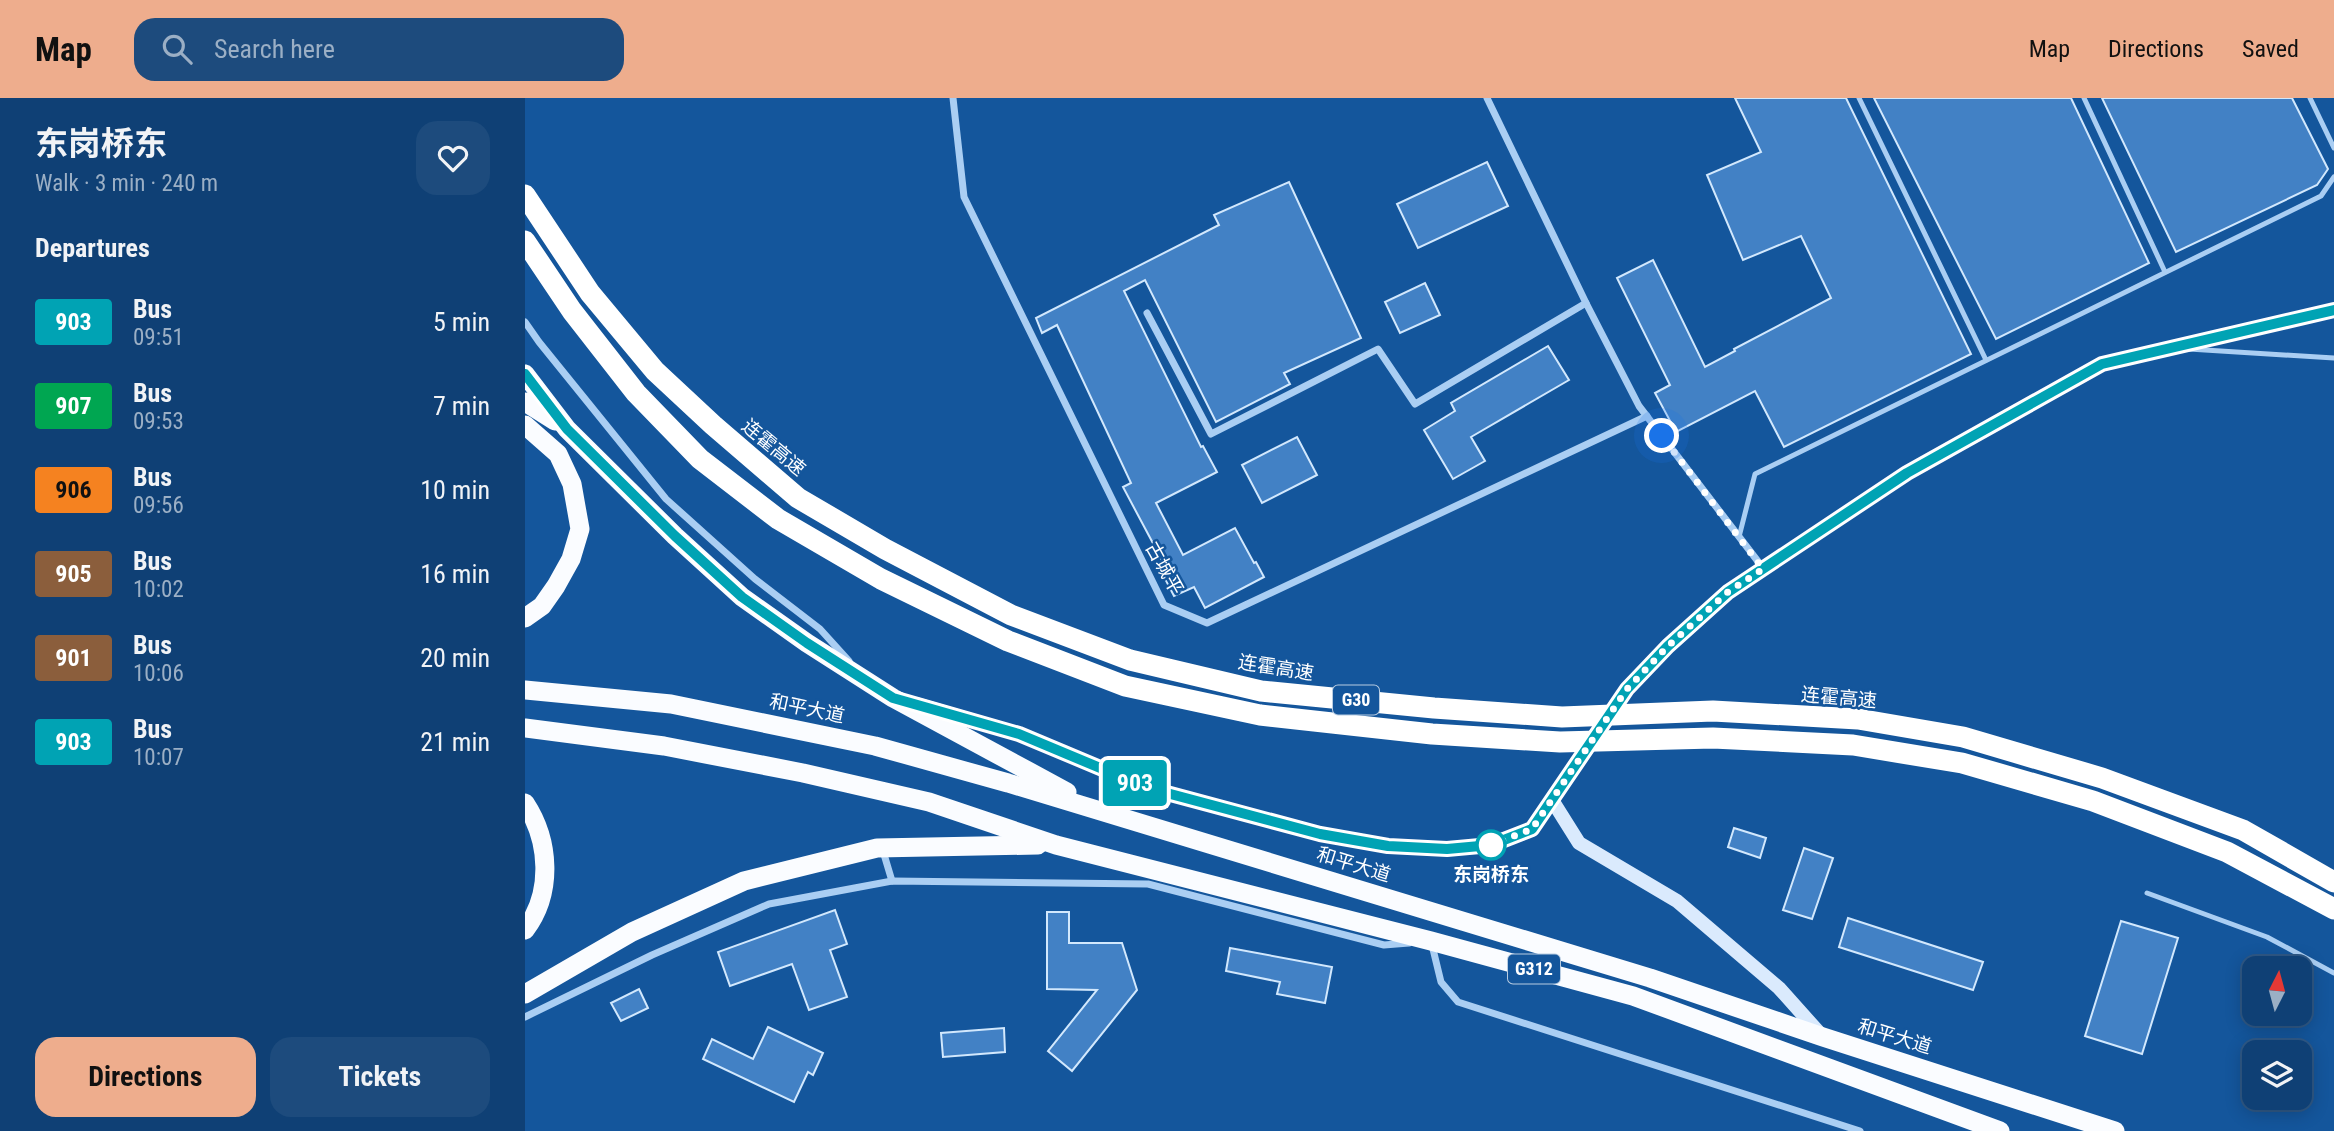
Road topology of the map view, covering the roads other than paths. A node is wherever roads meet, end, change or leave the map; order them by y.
1 (953, 98) edge
2 (1487, 98) edge
3 (1859, 98) edge
4 (2084, 98) edge
5 (2310, 98) edge
6 (2334, 148) edge
7 (2334, 177) edge
8 (525, 195) edge
9 (525, 242) edge
10 (2165, 272) junction
11 (1586, 303) junction
12 (2334, 310) edge
13 (1147, 313) dead end
14 (525, 322) edge
15 (2172, 348) junction
16 (2334, 358) edge
17 (1986, 360) junction
18 (525, 374) edge
19 (525, 402) edge
20 (1647, 415) junction
21 (525, 425) edge
22 (567, 429) junction
23 (1739, 537) junction
24 (1763, 569) junction
25 (525, 618) edge
26 (863, 677) junction
27 (525, 690) edge
28 (893, 698) junction
29 (525, 728) edge
30 (1552, 800) junction
31 (525, 803) edge
32 (1109, 814) junction
33 (1056, 845) junction
34 (883, 848) junction
35 (892, 881) junction
36 (2334, 882) edge
37 (2147, 893) dead end
38 (2334, 909) edge
39 (525, 930) edge
40 (1431, 941) junction
41 (2334, 973) edge
42 (525, 994) edge
43 (525, 1017) edge
44 (1823, 1037) junction
45 (1990, 1129) edge
46 (1860, 1131) edge
47 (2115, 1131) edge

1 - 20 street, 古城平
2 - 11 street
3 - 17 lane
4 - 10 lane
5 - 6 lane
7 - 10 lane
8 - 36 highway, 连霍高速 / G30
9 - 38 highway, G30
10 - 17 lane
11 - 13 street
11 - 20 street
12 - 15 main road
14 - 26 street
15 - 16 lane
15 - 24 main road
17 - 23 lane
18 - 22 highway
19 - 22 highway
20 - 23 street
21 - 25 highway
22 - 26 highway
23 - 24 street
24 - 30 main road, bridge
26 - 28 highway
27 - 32 highway, 和平大道
28 - 30 main road
28 - 32 highway
29 - 33 highway
30 - 44 main road
31 - 39 highway
32 - 44 highway, 和平大道 / G312
33 - 34 highway
33 - 40 highway, G312
34 - 35 street
34 - 42 highway
35 - 40 street
35 - 43 street
37 - 41 lane
40 - 45 highway, G312
40 - 46 street
44 - 47 highway, 和平大道 / G312

